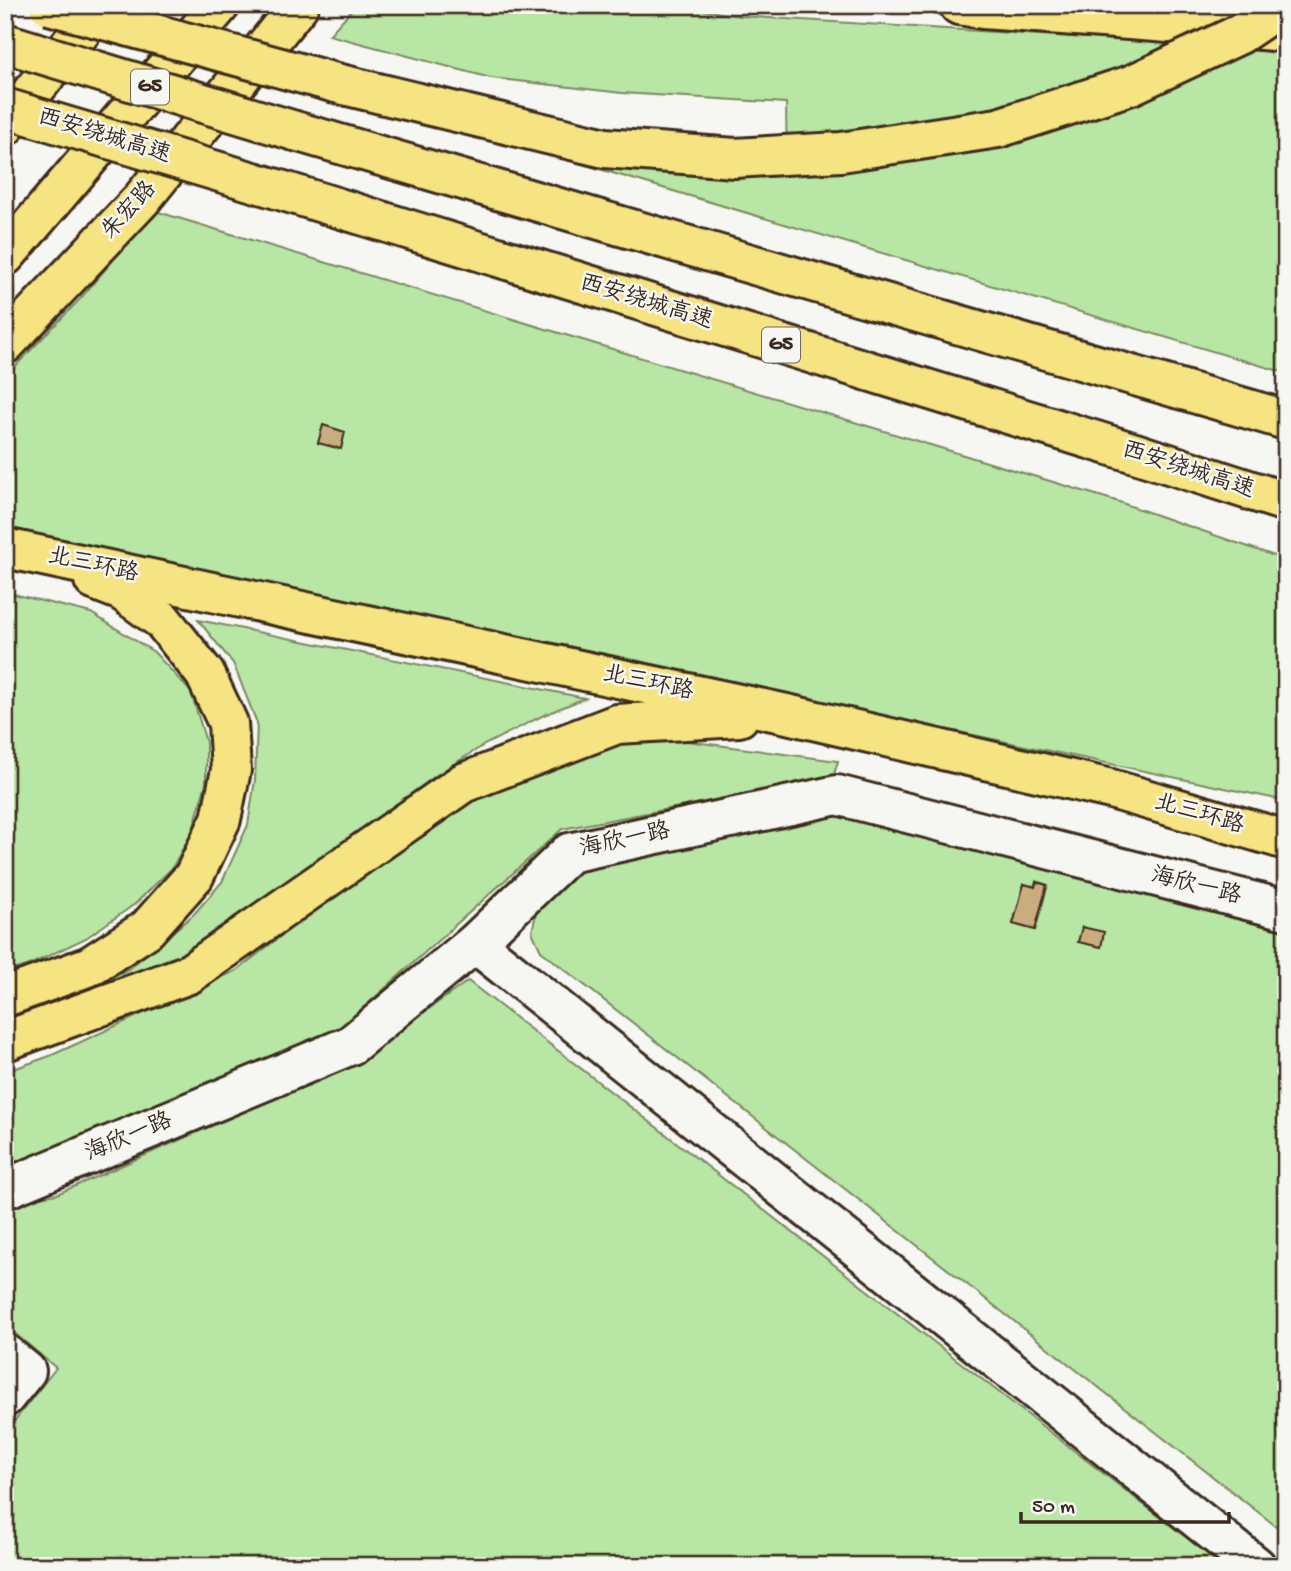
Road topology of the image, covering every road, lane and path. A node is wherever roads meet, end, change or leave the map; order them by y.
1 (49, 5) edge
2 (103, 5) edge
3 (220, 5) edge
4 (299, 5) edge
5 (959, 5) edge
6 (1240, 5) edge
7 (1283, 5) edge
8 (1286, 17) edge
9 (1286, 33) edge
10 (5, 43) edge
11 (5, 108) edge
12 (5, 126) edge
13 (5, 256) edge
14 (5, 344) edge
15 (1286, 420) edge
16 (1286, 502) edge
17 (14, 550) edge
18 (787, 714) junction
19 (1286, 840) edge
20 (1286, 910) edge
21 (475, 943) junction
22 (5, 997) edge
23 (5, 1041) edge
24 (5, 1189) edge
25 (5, 1354) edge
26 (5, 1397) edge
27 (1256, 1566) edge

1 - 7 main road, bridge
2 - 12 main road
3 - 13 main road
4 - 14 main road, 朱宏路
5 - 9 main road
6 - 8 main road
10 - 15 main road, G5, bridge
11 - 16 main road, 西安绕城高速 / G5, bridge
17 - 18 main road, 北三环路
17 - 22 main road
18 - 19 main road, 北三环路
18 - 23 main road
20 - 21 street, 海欣一路
21 - 24 street, 海欣一路
21 - 27 street
25 - 26 street

